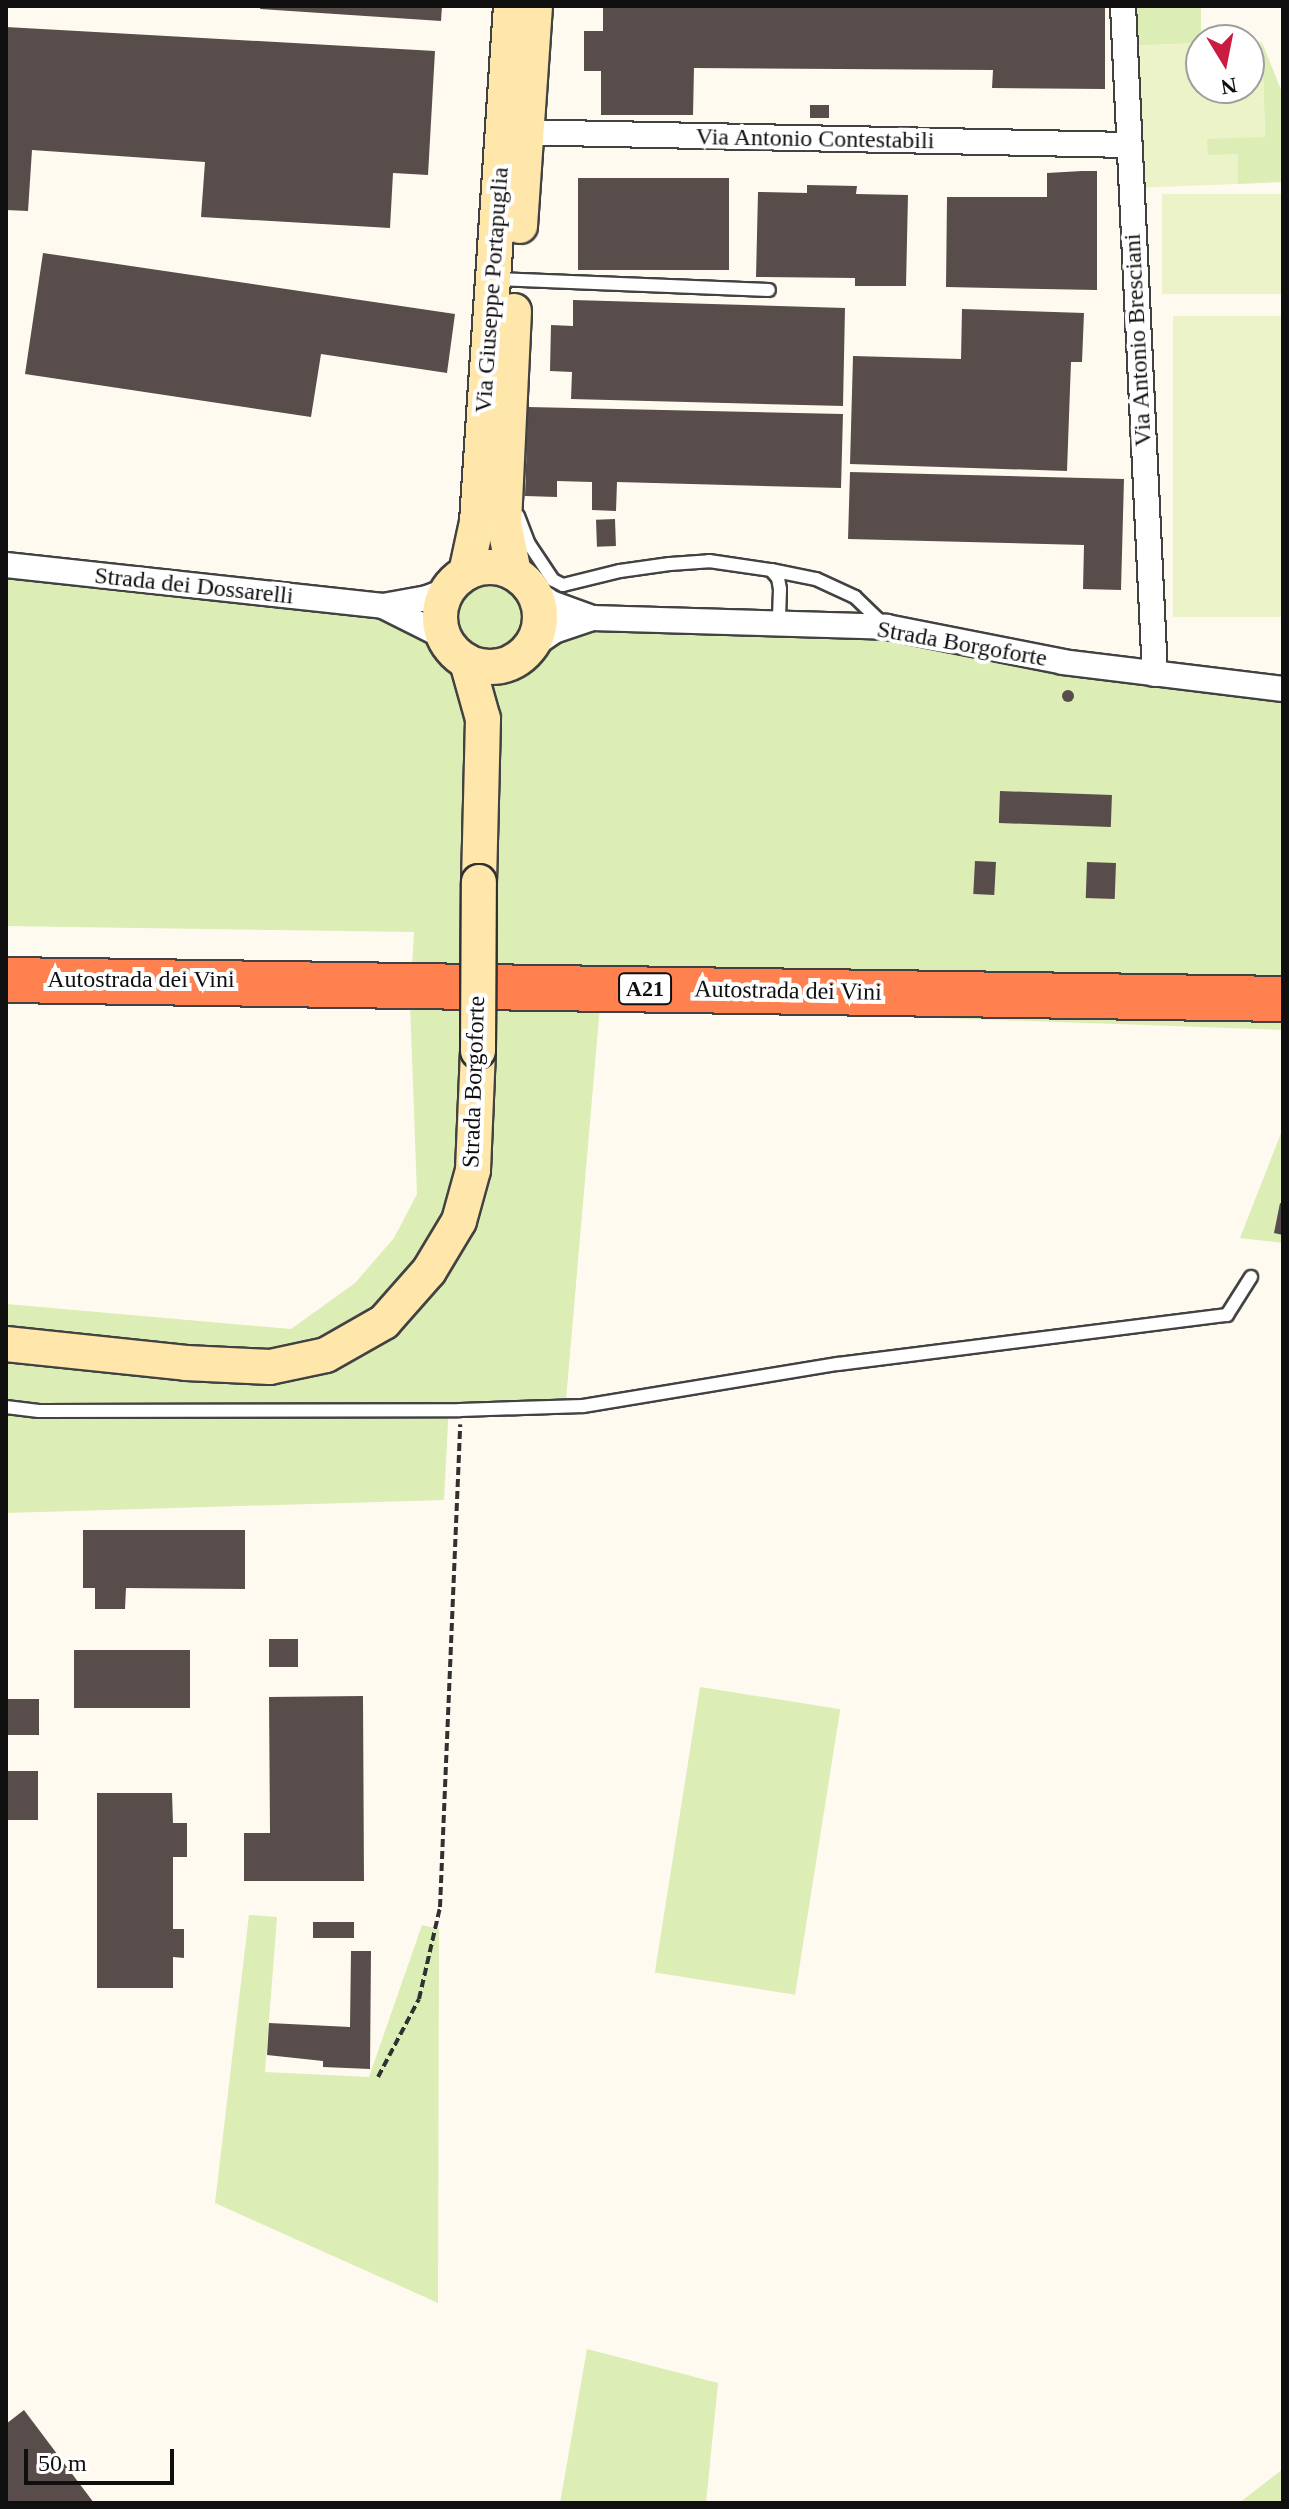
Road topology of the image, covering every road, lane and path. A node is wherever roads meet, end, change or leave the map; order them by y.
1 (511, 6) edge
2 (535, 6) edge
3 (1123, 6) edge
4 (515, 132) junction
5 (1128, 145) junction
6 (504, 280) junction
7 (769, 290) dead end
8 (506, 472) junction
9 (6, 565) edge
10 (771, 570) junction
11 (457, 581) junction
12 (524, 582) junction
13 (383, 606) junction
14 (592, 618) junction
15 (779, 624) junction
16 (887, 627) junction
17 (443, 636) junction
18 (520, 655) junction
19 (467, 662) junction
20 (1155, 674) junction
21 (1283, 689) edge
22 (483, 719) junction
23 (6, 951) edge
24 (1283, 970) edge
25 (6, 980) edge
26 (1283, 999) edge
27 (1251, 1277) dead end
28 (6, 1344) edge
29 (6, 1407) edge
30 (460, 1410) junction
31 (378, 2077) dead end

1 - 4 main road, Via Giuseppe Portapuglia
2 - 4 main road, Via Giuseppe Portapuglia
3 - 5 street, Via Antonio Bresciani
4 - 5 street, Via Antonio Contestabili
4 - 6 main road, Via Giuseppe Portapuglia
5 - 20 street, Via Antonio Bresciani
6 - 7 lane
6 - 8 main road, Via Giuseppe Portapuglia
6 - 11 main road, Via Giuseppe Portapuglia
8 - 10 lane
8 - 12 main road, Via Giuseppe Portapuglia
9 - 13 street, Strada dei Dossarelli
10 - 15 lane
10 - 16 lane
11 - 12 main road
11 - 13 street, Strada dei Dossarelli
11 - 17 main road
12 - 14 street, Strada Borgoforte
12 - 18 main road
13 - 17 street, Strada dei Dossarelli
14 - 15 street, Strada Borgoforte
14 - 18 street, Strada Borgoforte
15 - 16 street, Strada Borgoforte
16 - 20 street, Strada Borgoforte
17 - 19 main road
18 - 19 main road
18 - 22 main road
19 - 22 main road
20 - 21 street, Strada Borgoforte
22 - 28 main road, Strada Borgoforte, bridge
23 - 24 highway, Autostrada dei Vini / A21
25 - 26 highway, Autostrada dei Vini / A21
27 - 30 lane
29 - 30 lane
30 - 31 path

